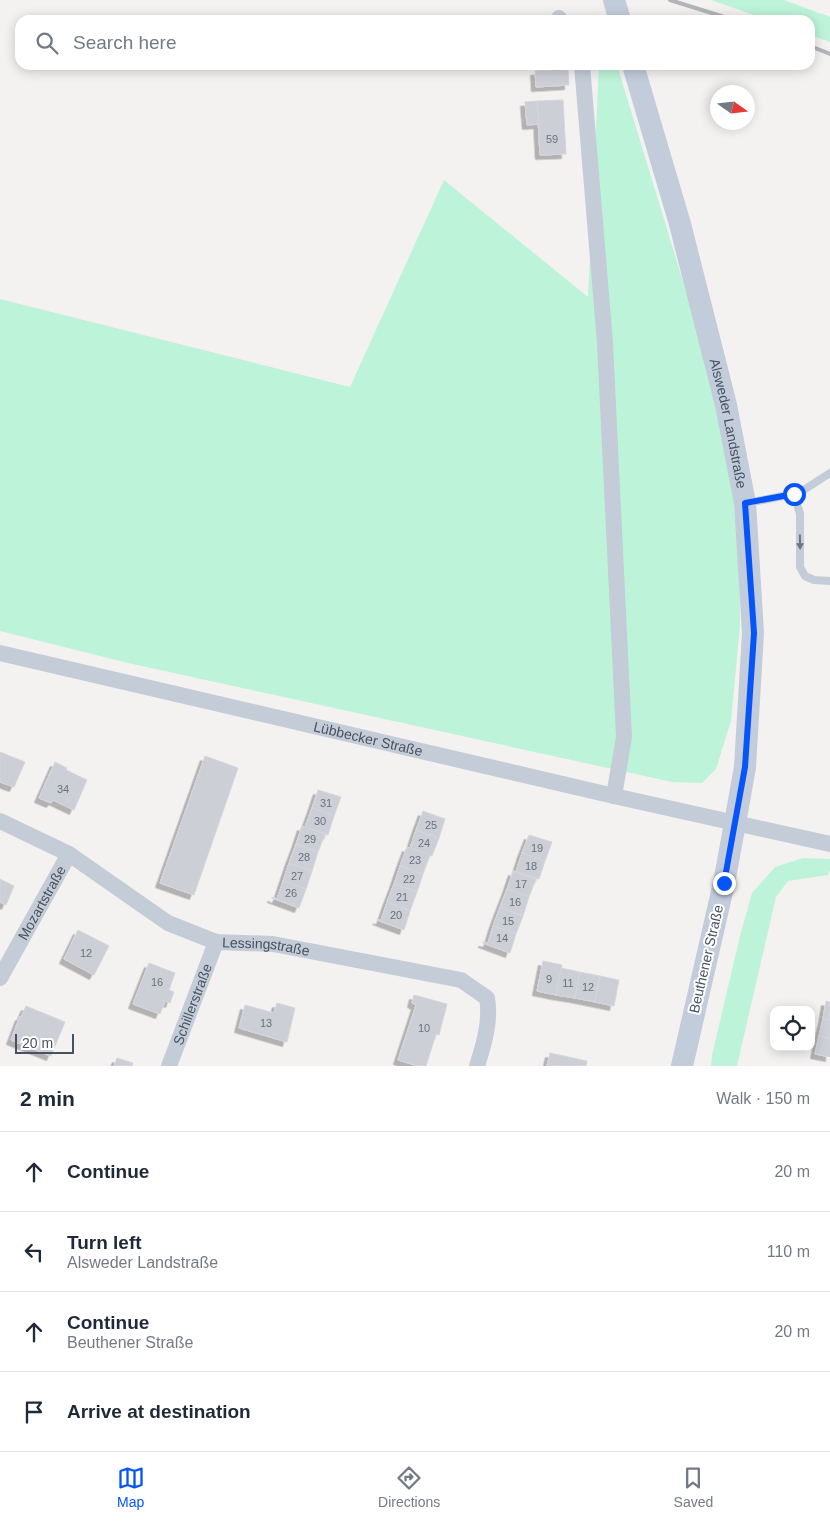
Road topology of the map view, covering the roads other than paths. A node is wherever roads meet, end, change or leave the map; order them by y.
1 (614, 0) edge
2 (618, 15) edge
3 (582, 70) edge
4 (634, 70) edge
5 (830, 472) edge
6 (794, 494) junction
7 (745, 503) junction
8 (830, 581) edge
9 (0, 653) edge
10 (614, 796) junction
11 (0, 821) edge
12 (735, 823) junction
13 (830, 844) edge
14 (69, 854) junction
15 (216, 942) junction
16 (0, 978) edge
17 (169, 1066) edge
18 (477, 1066) edge
19 (682, 1066) edge

1 - 2 main road
3 - 10 street
4 - 7 main road, Alsweder Landstraße
5 - 6 lane
6 - 7 lane
6 -> 8 lane
7 - 12 main road, Alsweder Landstraße
9 - 10 street, Lübbecker Straße
10 - 12 street, Lübbecker Straße
11 - 14 street, Lessingstraße
12 - 13 street, Lübbecker Straße
12 - 19 main road, Beuthener Straße
14 - 15 street, Lessingstraße
14 - 16 street, Mozartstraße
15 - 17 street, Schillerstraße
15 - 18 street, Lessingstraße

